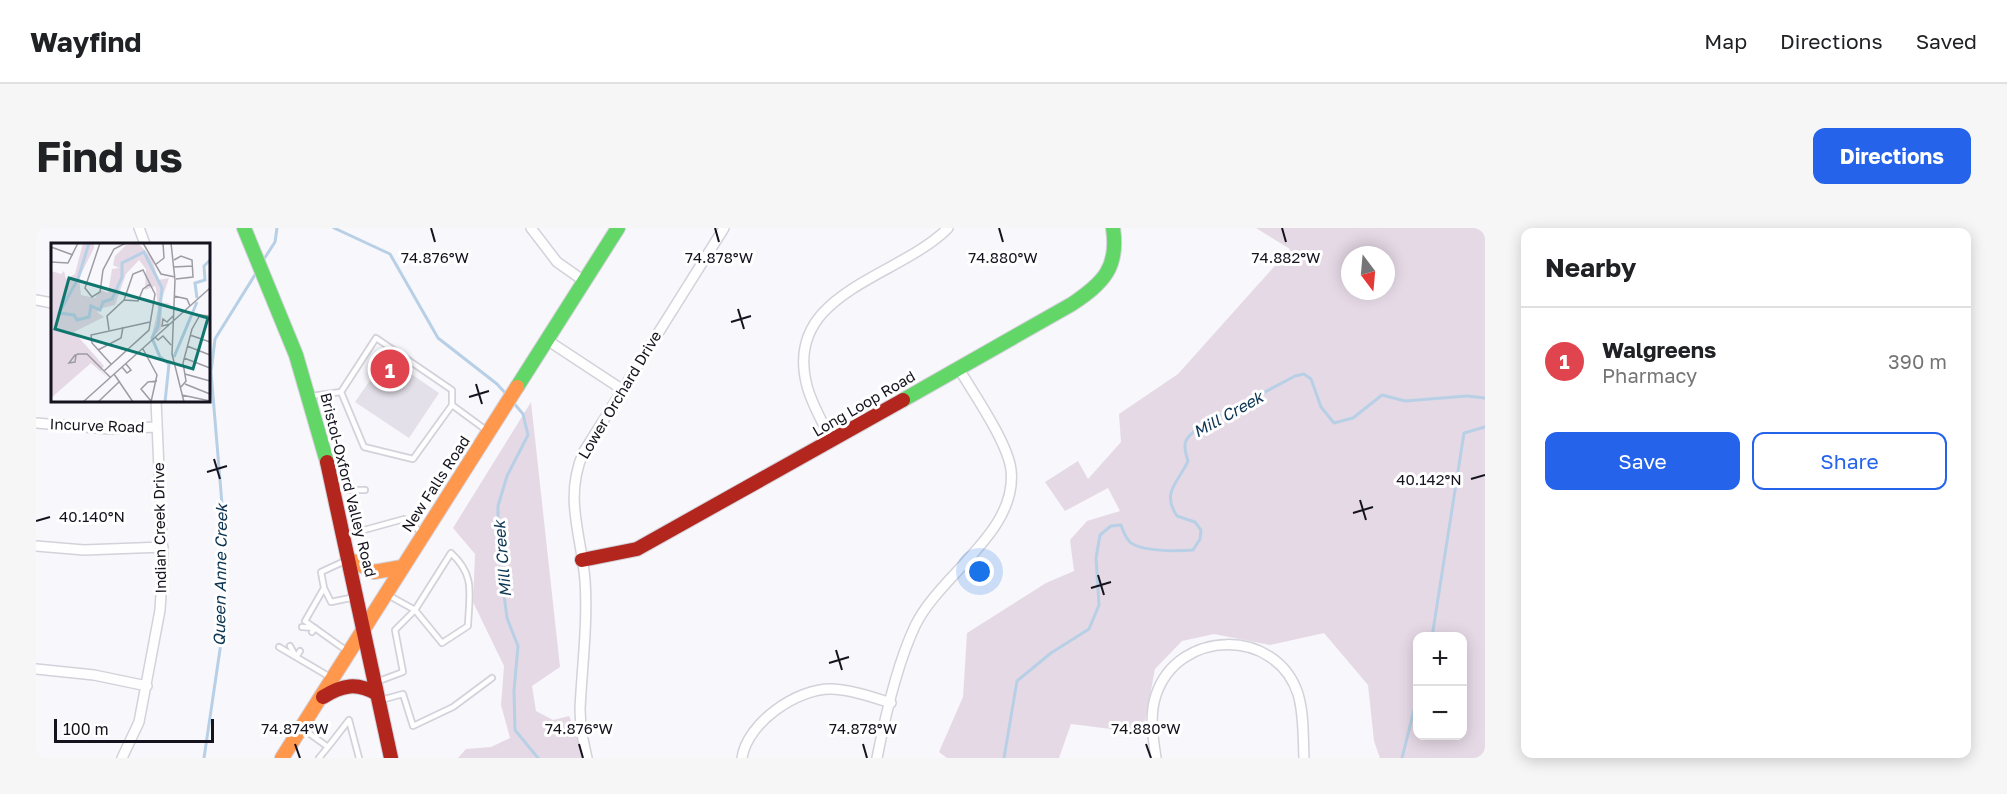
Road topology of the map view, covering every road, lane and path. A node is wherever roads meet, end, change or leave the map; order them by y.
1 (139, 228) edge
2 (244, 228) edge
3 (531, 228) edge
4 (618, 228) edge
5 (724, 228) edge
6 (948, 228) edge
7 (1113, 228) edge
8 (145, 243) edge
9 (584, 281) junction
10 (36, 300) edge
11 (51, 303) edge
12 (547, 340) junction
13 (959, 369) junction
14 (622, 390) junction
15 (341, 392) junction
16 (310, 396) junction
17 (156, 402) edge
18 (452, 405) junction
19 (36, 423) edge
20 (157, 427) junction
21 (489, 432) junction
22 (832, 441) junction
23 (333, 490) junction
24 (365, 490) dead end
25 (423, 534) junction
26 (345, 535) junction
27 (36, 546) edge
28 (163, 547) junction
29 (349, 559) junction
30 (582, 560) junction
31 (402, 567) junction
32 (324, 588) junction
33 (386, 593) junction
34 (358, 597) junction
35 (415, 610) junction
36 (302, 627) dead end
37 (363, 628) junction
38 (314, 630) junction
39 (320, 637) dead end
40 (290, 646) dead end
41 (279, 647) dead end
42 (300, 651) dead end
43 (350, 652) junction
44 (296, 657) junction
45 (307, 657) dead end
46 (36, 669) edge
47 (333, 678) junction
48 (492, 678) dead end
49 (147, 686) junction
50 (376, 693) junction
51 (319, 699) junction
52 (891, 703) junction
53 (301, 727) junction
54 (328, 747) junction
55 (122, 758) edge
56 (282, 758) edge
57 (319, 758) edge
58 (359, 758) edge
59 (391, 758) edge
60 (587, 758) edge
61 (742, 758) edge
62 (877, 758) edge
63 (1156, 758) edge
64 (1304, 758) edge

1 - 8 street
2 - 16 main road, Bristol-Oxford Valley Road
3 - 9 street
4 - 9 main road, New Falls Road
5 - 14 street, Lower Orchard Drive
6 - 22 street
7 - 13 main road, Long Loop Road
9 - 12 main road, New Falls Road
10 - 11 street
12 - 14 street
12 - 21 main road, New Falls Road
13 - 22 main road, Long Loop Road
13 - 52 street
14 - 30 street, Lower Orchard Drive
15 - 16 lane
15 - 18 lane
15 - 18 lane
16 - 23 main road, Bristol-Oxford Valley Road
17 - 20 street, Indian Creek Drive
18 - 21 lane
19 - 20 street, Incurve Road
20 - 28 street, Indian Creek Drive
21 - 25 main road, New Falls Road
22 - 30 main road, Long Loop Road
23 - 24 lane
23 - 26 main road, Bristol-Oxford Valley Road
25 - 26 lane
25 - 31 main road, New Falls Road
26 - 29 main road, Bristol-Oxford Valley Road
27 - 28 street
28 - 49 street, Indian Creek Drive
29 - 31 main road
29 - 32 lane
29 - 34 main road, Bristol-Oxford Valley Road
30 - 60 street, Lower Orchard Drive
31 - 33 main road, New Falls Road
32 - 34 lane
32 - 38 lane
33 - 35 lane
33 - 37 main road, New Falls Road
34 - 37 main road, Bristol-Oxford Valley Road
35 - 35 lane
35 - 50 lane
36 - 38 lane
37 - 43 main road, New Falls Road
37 - 50 main road, Bristol-Oxford Valley Road
38 - 39 lane
38 - 43 lane
40 - 44 lane
41 - 44 lane
42 - 44 lane
43 - 47 main road, New Falls Road
44 - 45 lane
44 - 47 lane
46 - 49 street
47 - 51 main road, New Falls Road
48 - 50 lane
49 - 55 street, Indian Creek Drive
50 - 51 main road
50 - 59 main road, Bristol-Oxford Valley Road
51 - 53 main road, New Falls Road
52 - 61 street
52 - 62 street
53 - 54 lane
53 - 56 main road, New Falls Road
54 - 57 lane
54 - 58 lane
63 - 64 street

